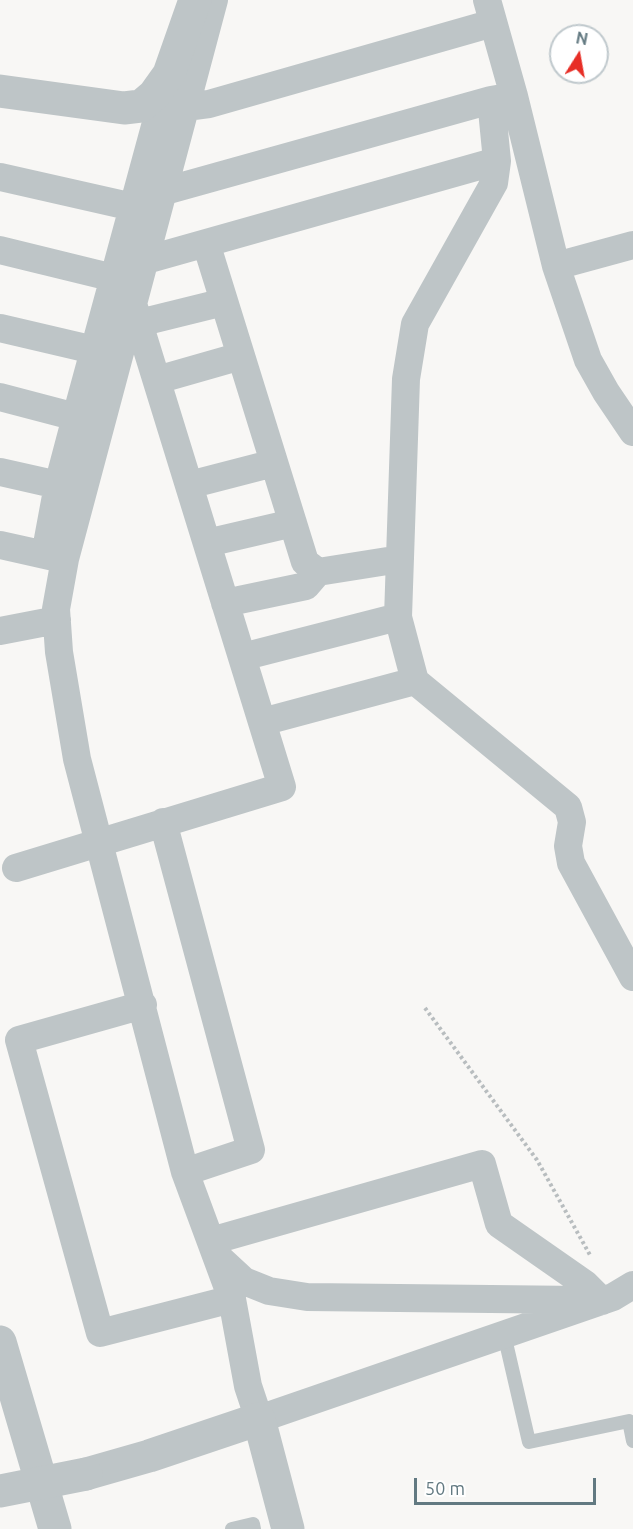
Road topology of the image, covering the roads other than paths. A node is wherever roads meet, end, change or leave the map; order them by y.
1 (195, 0) edge
2 (214, 0) edge
3 (490, 11) edge
4 (170, 74) junction
5 (0, 91) edge
6 (502, 98) junction
7 (175, 117) junction
8 (497, 161) junction
9 (0, 177) edge
10 (165, 191) junction
11 (133, 207) junction
12 (206, 243) junction
13 (633, 245) edge
14 (0, 250) edge
15 (146, 260) junction
16 (556, 266) junction
17 (114, 278) junction
18 (224, 302) junction
19 (136, 313) junction
20 (0, 328) edge
21 (94, 350) junction
22 (241, 356) junction
23 (157, 380) junction
24 (0, 398) edge
25 (75, 417) junction
26 (633, 432) edge
27 (274, 463) junction
28 (0, 472) edge
29 (58, 485) junction
30 (189, 485) junction
31 (293, 523) junction
32 (207, 543) junction
33 (0, 545) edge
34 (55, 557) junction
35 (400, 559) junction
36 (318, 572) junction
37 (225, 603) junction
38 (398, 617) junction
39 (57, 620) junction
40 (0, 631) edge
41 (242, 657) junction
42 (416, 681) junction
43 (262, 722) junction
44 (163, 822) junction
45 (98, 842) junction
46 (16, 868) dead end
47 (633, 977) edge
48 (143, 1005) junction
49 (185, 1172) junction
50 (213, 1248) junction
51 (633, 1285) edge
52 (231, 1299) junction
53 (602, 1301) junction
54 (504, 1334) junction
55 (0, 1342) edge
56 (259, 1419) junction
57 (633, 1441) edge
58 (0, 1491) edge
59 (55, 1529) edge
60 (232, 1529) edge
61 (254, 1529) edge
62 (288, 1529) edge

1 - 4 street
2 - 7 street
3 - 6 street
3 - 7 street
4 - 5 street
4 - 7 street
6 - 8 street
6 - 10 street
6 - 16 street
7 - 10 street
7 - 11 street
8 - 12 street
8 - 35 street
9 - 11 street
10 - 15 street
11 - 17 street
12 - 15 street
12 - 18 street
13 - 16 street
14 - 17 street
15 - 19 street
16 - 26 street
17 - 21 street
18 - 19 street
18 - 22 street
19 - 23 street
19 - 34 street
20 - 21 street
21 - 25 street
22 - 23 street
22 - 27 street
23 - 30 street
24 - 25 street
25 - 29 street
27 - 30 street
27 - 31 street
28 - 29 street
29 - 34 street
30 - 32 street
31 - 32 street
31 - 36 street
32 - 37 street
33 - 34 street
34 - 39 street
35 - 36 street
35 - 38 street
36 - 37 street
37 - 41 street
38 - 41 street
38 - 42 street
39 - 40 street
39 - 45 street
41 - 43 street
42 - 43 street
42 - 47 street
43 - 44 street
44 - 45 street
44 - 49 street
45 - 46 street
45 - 48 street
48 - 49 street
48 - 52 street
49 - 50 street
50 - 52 street
50 - 53 street
50 - 53 street
51 - 53 street
52 - 56 street
53 - 54 street
54 - 56 street
54 - 57 lane
55 - 59 street
56 - 58 street, bridge
56 - 62 street
60 - 61 lane

